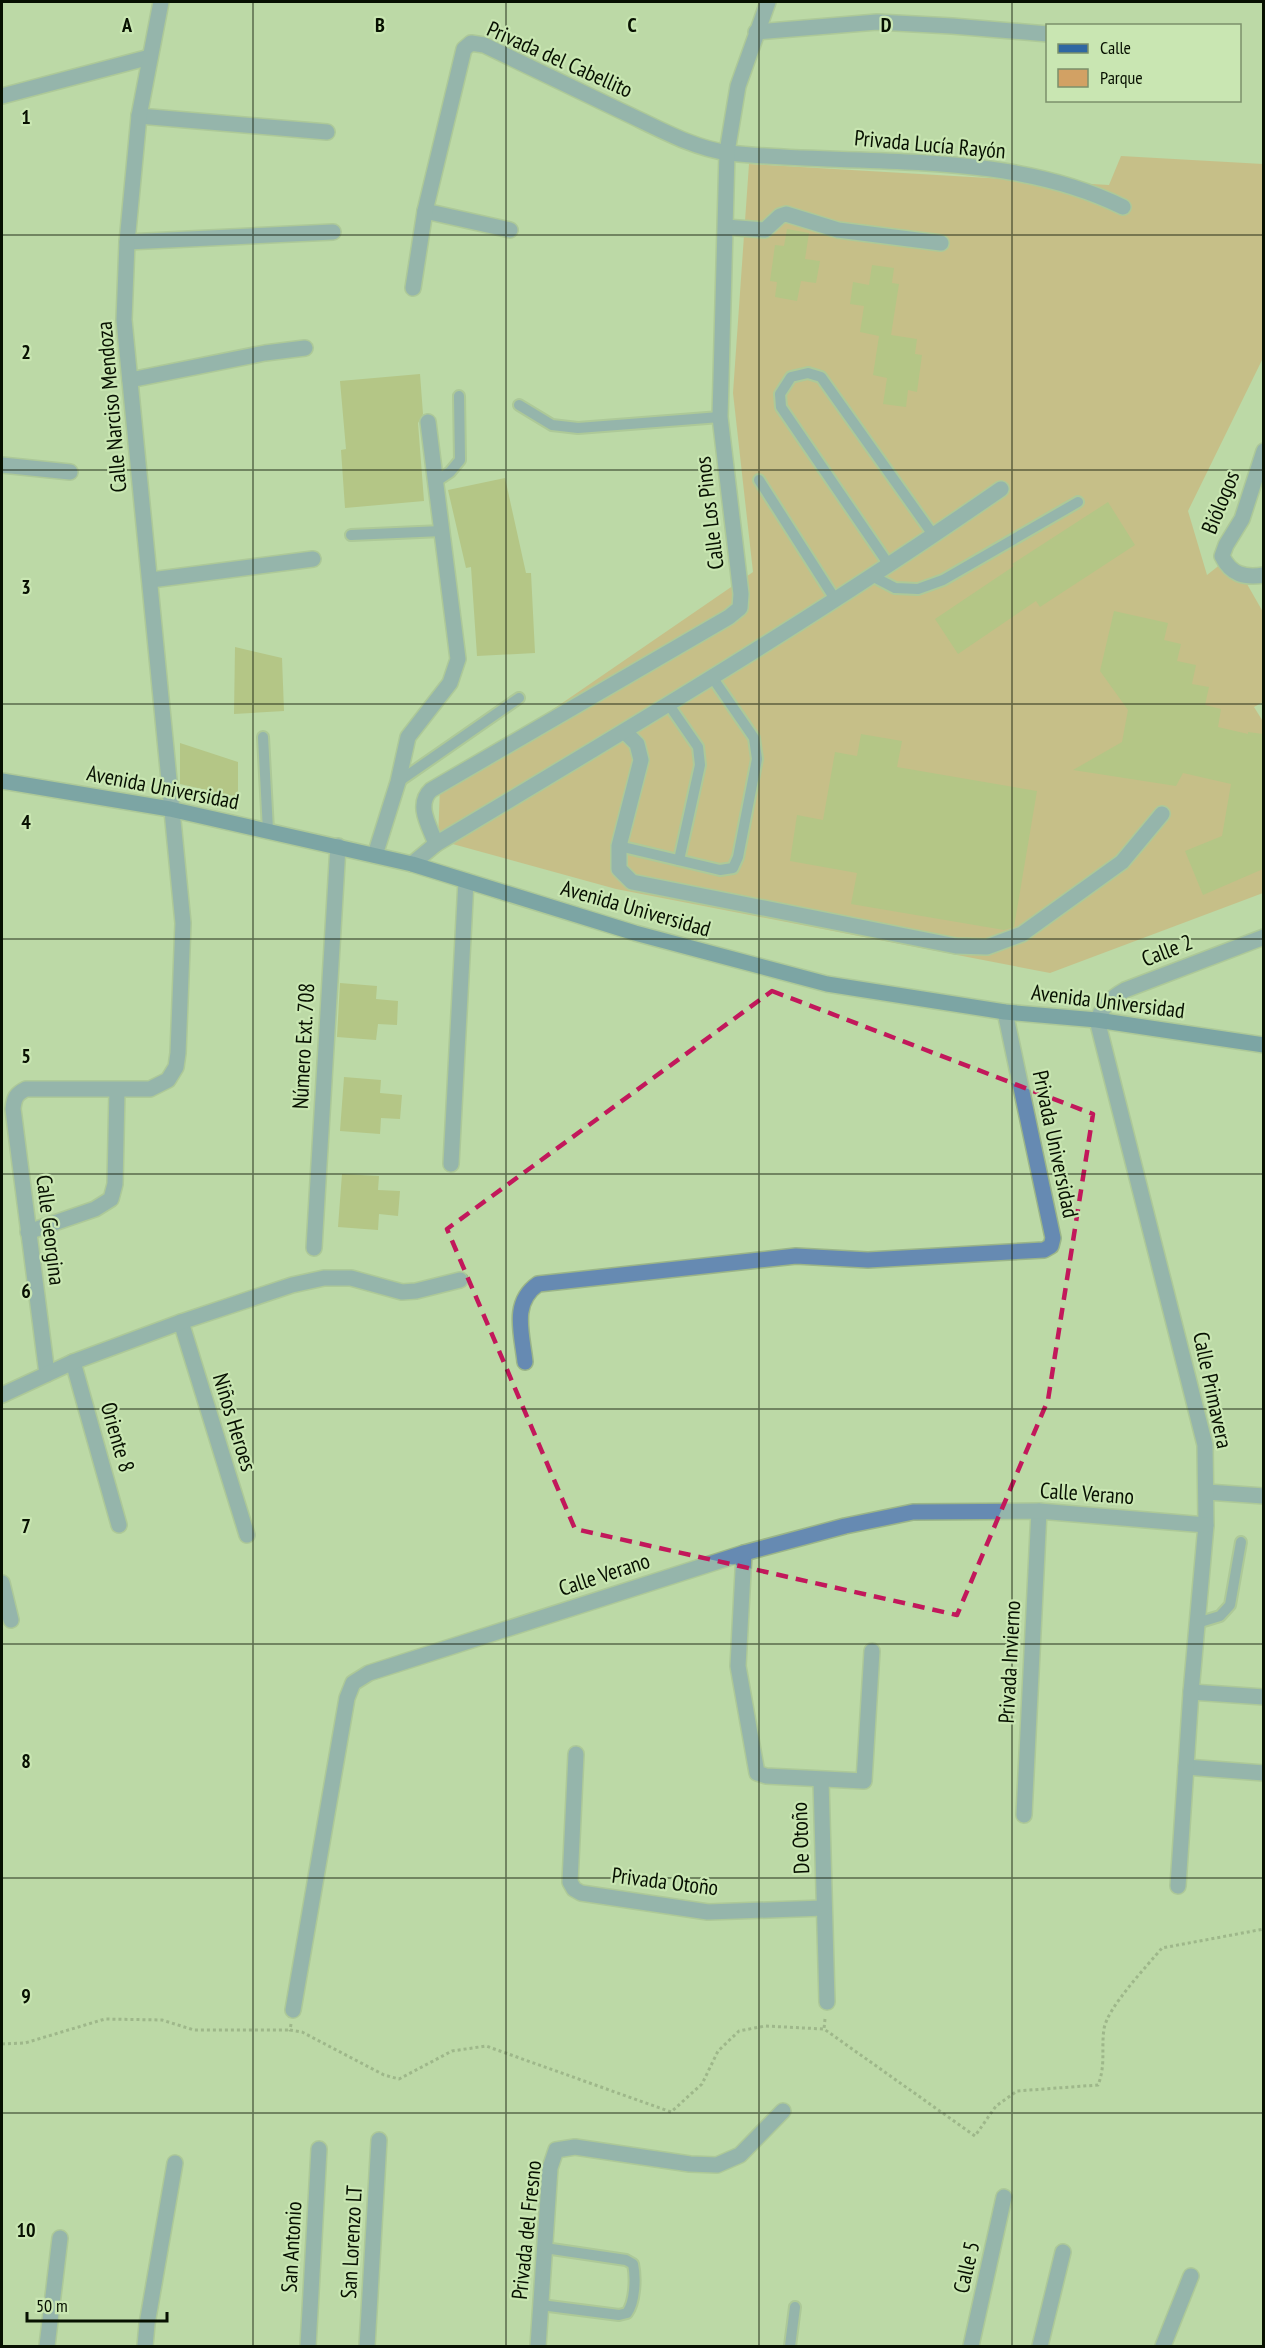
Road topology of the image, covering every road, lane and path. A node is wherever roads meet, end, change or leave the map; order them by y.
1 (161, 2) edge
2 (768, 2) edge
3 (756, 32) junction
4 (1046, 34) edge
5 (150, 57) junction
6 (2, 96) edge
7 (139, 116) junction
8 (327, 132) dead end
9 (727, 152) junction
10 (1123, 207) dead end
11 (425, 211) junction
12 (726, 227) junction
13 (510, 230) dead end
14 (333, 232) dead end
15 (127, 242) junction
16 (941, 243) dead end
17 (414, 288) dead end
18 (305, 348) dead end
19 (130, 380) junction
20 (459, 396) dead end
21 (519, 405) dead end
22 (720, 417) junction
23 (428, 422) dead end
24 (1263, 451) edge
25 (2, 465) edge
26 (70, 472) dead end
27 (759, 480) dead end
28 (435, 482) junction
29 (1001, 489) dead end
30 (1078, 502) dead end
31 (442, 531) junction
32 (351, 535) dead end
33 (934, 536) junction
34 (313, 558) dead end
35 (889, 565) junction
36 (1263, 575) edge
37 (872, 576) junction
38 (151, 580) junction
39 (835, 600) junction
40 (712, 677) junction
41 (519, 698) dead end
42 (669, 705) junction
43 (625, 732) junction
44 (263, 737) dead end
45 (2, 781) edge
46 (398, 782) junction
47 (170, 809) junction
48 (1162, 814) dead end
49 (267, 830) junction
50 (436, 844) junction
51 (338, 846) junction
52 (619, 846) junction
53 (375, 855) junction
54 (679, 860) junction
55 (412, 864) junction
56 (466, 881) junction
57 (1263, 937) edge
58 (1005, 1012) junction
59 (1097, 1020) junction
60 (1263, 1045) edge
61 (117, 1090) junction
62 (18, 1093) joint
63 (451, 1164) dead end
64 (28, 1232) junction
65 (314, 1248) dead end
66 (460, 1280) dead end
67 (181, 1322) junction
68 (73, 1362) junction
69 (525, 1362) dead end
70 (47, 1374) junction
71 (2, 1395) edge
72 (1207, 1492) junction
73 (1263, 1496) edge
74 (1039, 1511) junction
75 (120, 1525) dead end
76 (1206, 1525) junction
77 (246, 1535) dead end
78 (1242, 1542) dead end
79 (744, 1553) junction
80 (2, 1582) edge
81 (11, 1620) dead end
82 (1197, 1623) junction
83 (872, 1651) dead end
84 (1191, 1692) junction
85 (1263, 1697) edge
86 (576, 1755) dead end
87 (1186, 1767) junction
88 (1263, 1773) edge
89 (821, 1780) junction
90 (1024, 1815) dead end
91 (1178, 1886) dead end
92 (824, 1908) junction
93 (1263, 1929) edge
94 (827, 2002) joint
95 (293, 2010) joint
96 (824, 2029) junction
97 (290, 2030) junction
98 (2, 2044) edge
99 (783, 2110) dead end
100 (379, 2139) dead end
101 (319, 2149) dead end
102 (175, 2163) dead end
103 (1005, 2197) dead end
104 (60, 2238) dead end
105 (545, 2247) junction
106 (1063, 2252) dead end
107 (1191, 2276) dead end
108 (541, 2305) junction
109 (795, 2307) dead end
110 (47, 2346) edge
111 (145, 2346) edge
112 (308, 2346) edge
113 (367, 2346) edge
114 (538, 2346) edge
115 (790, 2346) edge
116 (971, 2346) edge
117 (1040, 2346) edge
118 (1163, 2346) edge

1 - 5 street, Calle Narciso Mendoza
2 - 3 street, Calle Los Pinos
3 - 4 street
3 - 9 street, Calle Los Pinos
5 - 6 street
5 - 7 street, Calle Narciso Mendoza
7 - 8 street
7 - 15 street, Calle Narciso Mendoza
9 - 10 street, Privada Lucía Rayón
9 - 11 street, Privada del Cabellito
9 - 12 street, Calle Los Pinos
11 - 13 street
11 - 17 street, Privada del Cabellito
12 - 16 street
12 - 22 street, Calle Los Pinos
14 - 15 street
15 - 19 street, Calle Narciso Mendoza
18 - 19 street
19 - 38 street, Calle Narciso Mendoza
20 - 28 lane
21 - 22 lane
22 - 50 street, Calle Los Pinos
23 - 28 street
24 - 36 street, Biólogos
25 - 26 street
27 - 39 lane
28 - 31 street
29 - 33 street
30 - 37 lane
31 - 32 lane
31 - 46 street
33 - 35 street
33 - 35 lane
34 - 38 street
35 - 37 street
37 - 39 street
38 - 47 street, Calle Narciso Mendoza
39 - 40 street
40 - 42 street
40 - 54 lane
41 - 46 lane
42 - 43 street
42 - 54 lane
43 - 50 street
43 - 52 street
44 - 49 lane
45 - 47 street, Avenida Universidad
46 - 53 street
47 - 49 street, Avenida Universidad
47 - 61 street, Calle Narciso Mendoza
48 - 52 street
49 - 51 street, Avenida Universidad
50 - 55 street
51 - 53 street, Avenida Universidad
51 - 65 street, Número Ext. 708
52 - 54 lane
53 - 55 street, Avenida Universidad
55 - 56 street, Avenida Universidad
56 - 58 street, Avenida Universidad
56 - 63 street
57 - 59 street, Calle 2
58 - 59 street, Avenida Universidad
58 - 69 street, Privada Universidad
59 - 60 street, Avenida Universidad
59 - 72 street, Calle Primavera
61 - 62 street, Calle Narciso Mendoza
61 - 64 street
62 - 64 street, Calle Georgina
64 - 70 street, Calle Georgina
66 - 67 street
67 - 68 street
67 - 77 street, Niños Heroes
68 - 70 street
68 - 75 street, Oriente 8
70 - 71 street
72 - 73 street
72 - 76 street, Calle Primavera
74 - 76 street, Calle Verano
74 - 79 street, Calle Verano
74 - 90 street, Privada Invierno
76 - 82 street, Calle Primavera
78 - 82 lane
79 - 89 street, De Otoño
79 - 95 street, Calle Verano
80 - 81 street
82 - 84 street, Calle Primavera
83 - 89 street
84 - 85 street
84 - 87 street, Calle Primavera
86 - 92 street, Privada Otoño
87 - 88 street
87 - 91 street, Calle Primavera
89 - 92 street, De Otoño
92 - 94 street, De Otoño
93 - 96 path
94 - 96 path
95 - 97 path
96 - 97 path
97 - 98 path
99 - 105 street, Privada del Fresno
100 - 113 street, San Lorenzo LT
101 - 112 street, San Antonio
102 - 111 street
103 - 116 street, Calle 5
104 - 110 street
105 - 108 street, Privada del Fresno
105 - 108 lane
106 - 117 street
107 - 118 street
108 - 114 street, Privada del Fresno
109 - 115 lane

